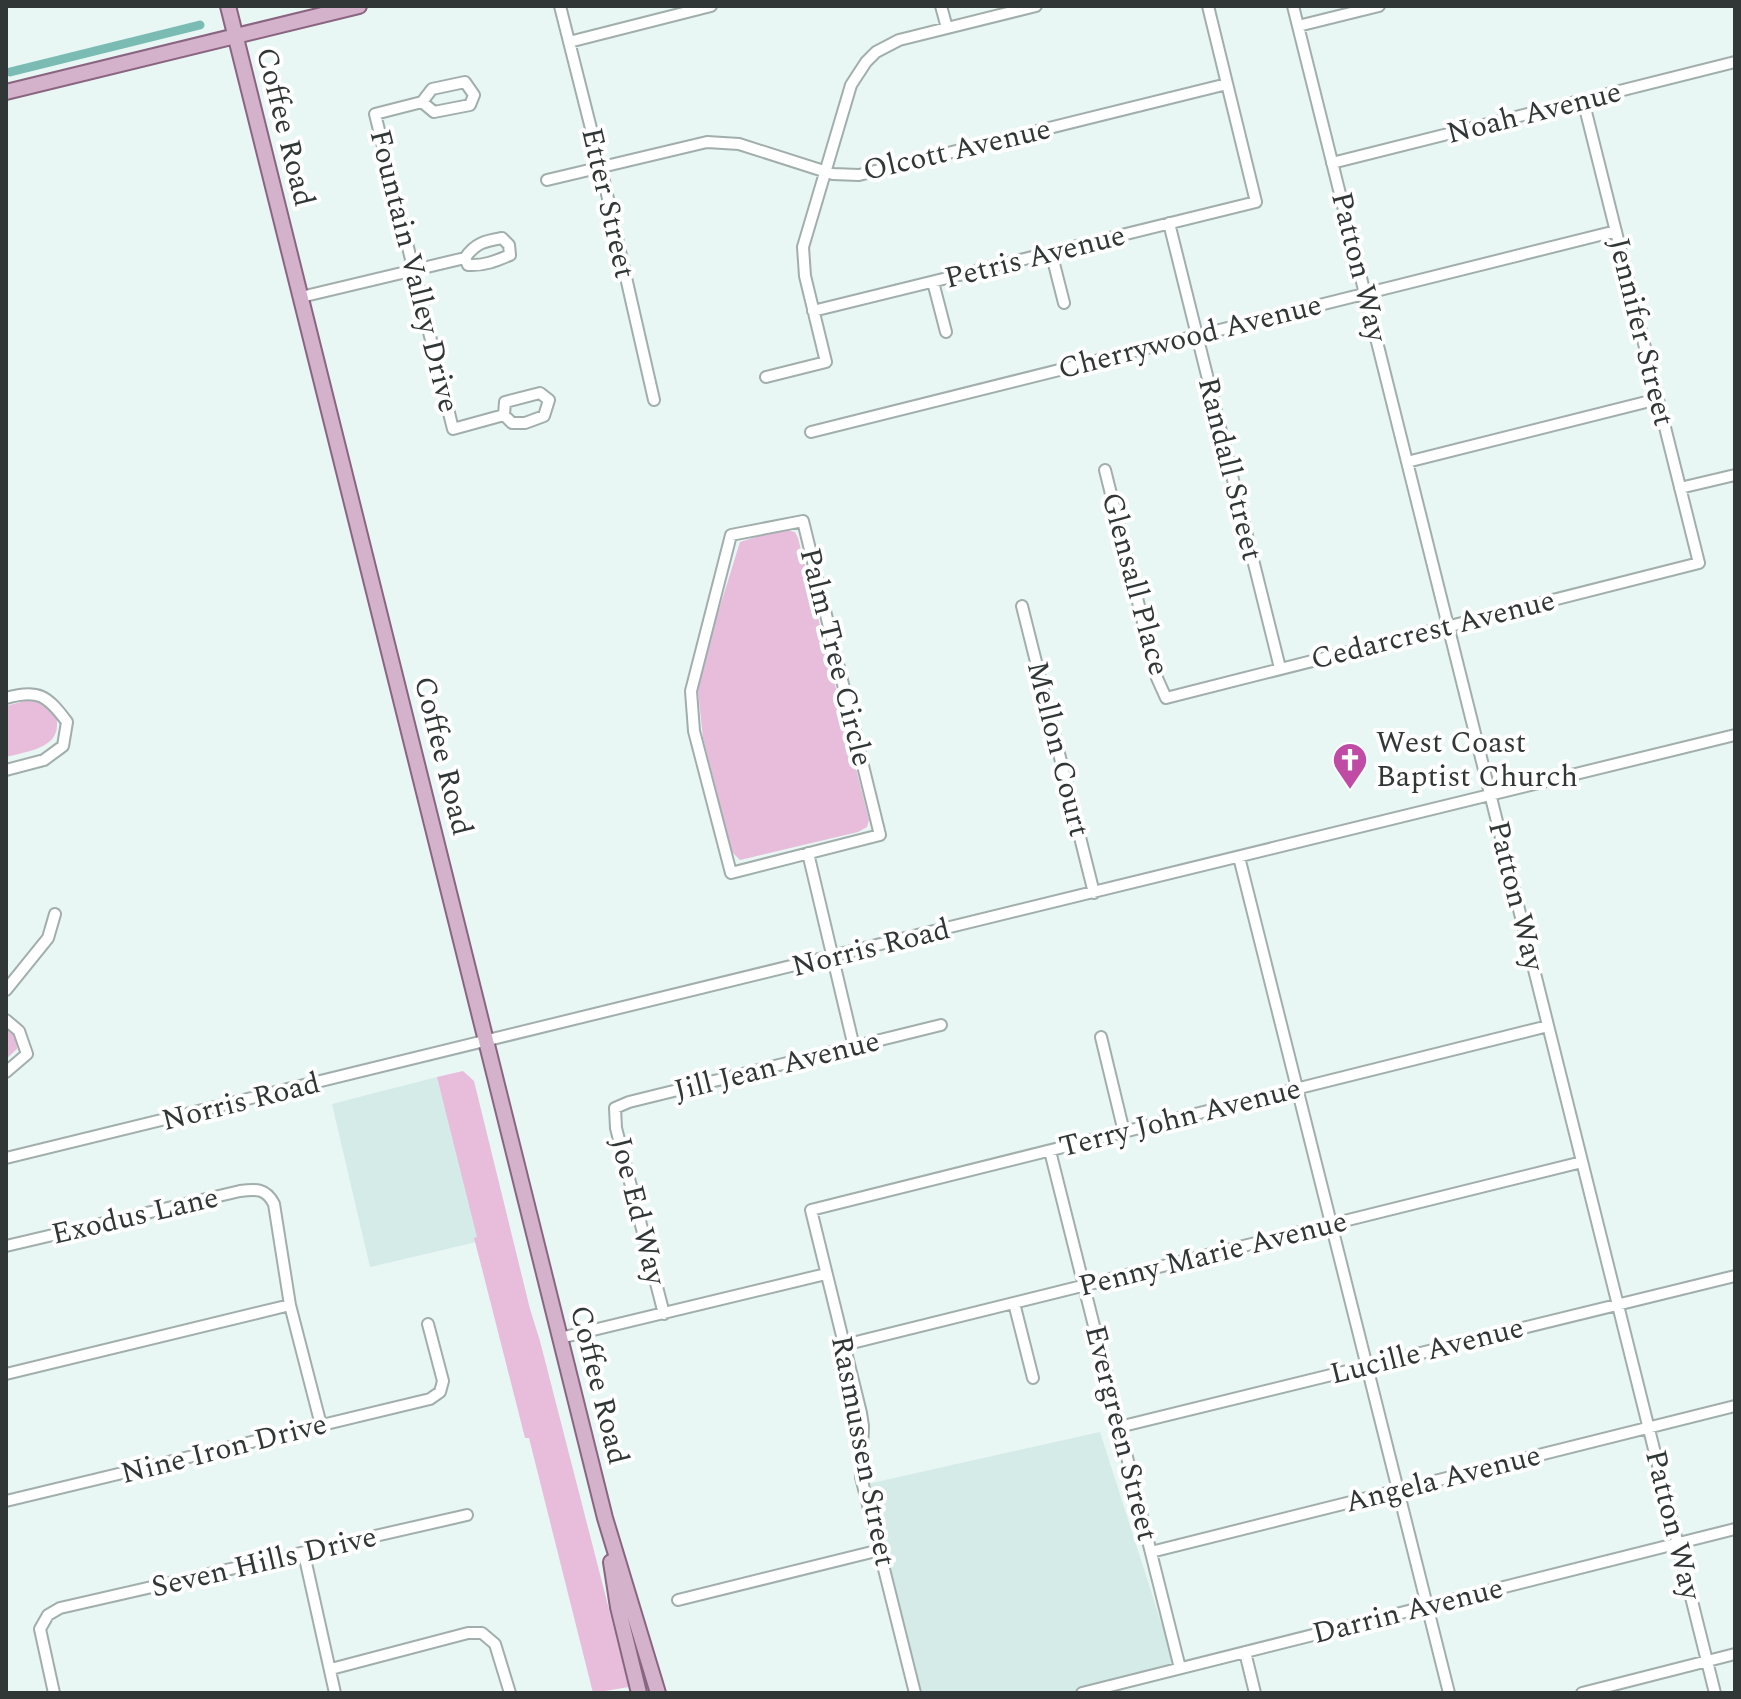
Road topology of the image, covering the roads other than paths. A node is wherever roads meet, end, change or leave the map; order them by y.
1 (228, 6) edge
2 (359, 6) edge
3 (560, 6) edge
4 (711, 6) edge
5 (941, 6) edge
6 (1036, 6) edge
7 (1208, 6) edge
8 (1293, 6) edge
9 (1379, 6) edge
10 (1298, 26) junction
11 (947, 28) junction
12 (236, 36) junction
13 (569, 42) junction
14 (1735, 62) edge
15 (1227, 84) junction
16 (6, 92) edge
17 (1583, 100) junction
18 (422, 102) junction
19 (1332, 163) junction
20 (601, 168) junction
21 (824, 172) junction
22 (547, 180) dead end
23 (1169, 223) junction
24 (1616, 231) junction
25 (1051, 252) junction
26 (465, 258) dead end
27 (414, 270) junction
28 (933, 282) junction
29 (1365, 293) junction
30 (301, 297) junction
31 (1064, 303) dead end
32 (813, 311) junction
33 (946, 332) dead end
34 (1197, 335) junction
35 (766, 377) dead end
36 (1658, 399) junction
37 (654, 400) dead end
38 (504, 415) dead end
39 (811, 432) dead end
40 (1407, 462) junction
41 (1105, 470) dead end
42 (1735, 475) edge
43 (1680, 488) junction
44 (1699, 563) joint
45 (1022, 606) dead end
46 (1448, 626) junction
47 (1280, 668) junction
48 (6, 698) edge
49 (1166, 698) joint
50 (1735, 735) edge
51 (6, 770) edge
52 (1491, 795) junction
53 (808, 853) junction
54 (1239, 857) junction
55 (1094, 893) junction
56 (55, 914) dead end
57 (832, 958) junction
58 (6, 990) edge
59 (6, 1020) edge
60 (941, 1025) dead end
61 (1548, 1026) junction
62 (1101, 1037) dead end
63 (488, 1042) junction
64 (854, 1047) junction
65 (6, 1072) edge
66 (1297, 1089) junction
67 (615, 1108) joint
68 (1124, 1132) junction
69 (1050, 1151) junction
70 (6, 1158) edge
71 (1582, 1162) junction
72 (811, 1210) joint
73 (1331, 1224) junction
74 (6, 1246) edge
75 (826, 1274) junction
76 (1735, 1276) edge
77 (1084, 1286) junction
78 (1014, 1303) junction
79 (1618, 1304) junction
80 (290, 1305) junction
81 (664, 1314) junction
82 (428, 1324) dead end
83 (560, 1338) junction
84 (844, 1345) junction
85 (1367, 1366) junction
86 (6, 1374) edge
87 (1033, 1378) dead end
88 (1735, 1406) edge
89 (321, 1425) junction
90 (1119, 1427) junction
91 (1649, 1427) junction
92 (1398, 1490) junction
93 (6, 1501) edge
94 (467, 1515) dead end
95 (605, 1518) junction
96 (1735, 1529) edge
97 (1678, 1544) junction
98 (880, 1550) junction
99 (1151, 1552) junction
100 (304, 1554) junction
101 (678, 1600) dead end
102 (1427, 1607) junction
103 (1245, 1652) junction
104 (1735, 1654) edge
105 (1707, 1661) junction
106 (1180, 1668) junction
107 (331, 1669) junction
108 (54, 1693) edge
109 (335, 1693) edge
110 (510, 1693) edge
111 (639, 1693) edge
112 (658, 1693) edge
113 (915, 1693) edge
114 (1082, 1693) edge
115 (1255, 1693) edge
116 (1449, 1693) edge
117 (1582, 1693) edge
118 (1715, 1693) edge

1 - 12 main road, Coffee Road
2 - 12 main road
3 - 13 street, Etter Street
4 - 13 street
5 - 11 street
6 - 11 street
7 - 15 street
8 - 10 street, Patton Way
9 - 10 street
10 - 19 street, Patton Way
11 - 21 street
12 - 16 main road
12 - 30 main road, Coffee Road
13 - 20 street, Etter Street
14 - 17 street, Noah Avenue
15 - 21 street, Olcott Avenue
15 - 23 street, Petris Avenue
17 - 19 street, Noah Avenue
17 - 24 street, Jennifer Street
18 - 18 street
18 - 27 street, Fountain Valley Drive
19 - 29 street, Patton Way
20 - 21 street, Olcott Avenue
20 - 22 street, Olcott Avenue
20 - 37 street, Etter Street
21 - 32 street
23 - 25 street, Petris Avenue
23 - 34 street, Randall Street
24 - 29 street, Cherrywood Avenue
24 - 36 street, Jennifer Street
25 - 28 street, Petris Avenue
25 - 31 street
26 - 27 street
27 - 30 street
27 - 38 street, Fountain Valley Drive
28 - 32 street, Petris Avenue
28 - 33 street
29 - 34 street, Cherrywood Avenue
29 - 40 street, Patton Way
30 - 63 main road, Coffee Road
32 - 35 street
34 - 39 street, Cherrywood Avenue
34 - 47 street, Randall Street
36 - 40 street
36 - 43 street, Jennifer Street
40 - 46 street, Patton Way
41 - 49 street, Glensall Place
42 - 43 street
43 - 44 street, Jennifer Street
44 - 46 street, Cedarcrest Avenue
45 - 55 street, Mellon Court
46 - 47 street, Cedarcrest Avenue
46 - 52 street, Patton Way
47 - 49 street, Cedarcrest Avenue
48 - 51 street
50 - 52 street, Norris Road
52 - 54 street, Norris Road
52 - 61 street, Patton Way
53 - 53 street, Palm Tree Circle
53 - 57 street
54 - 55 street, Norris Road
54 - 66 street
55 - 57 street, Norris Road
56 - 58 street
57 - 63 street, Norris Road
57 - 64 street
59 - 65 street
60 - 64 street, Jill Jean Avenue
61 - 66 street, Terry John Avenue
61 - 71 street, Patton Way
62 - 68 street
63 - 70 street, Norris Road
63 - 83 main road, Coffee Road
64 - 67 street, Jill Jean Avenue
66 - 68 street, Terry John Avenue
66 - 73 street
67 - 81 street, Joe Ed Way
68 - 69 street, Terry John Avenue
69 - 72 street, Terry John Avenue
69 - 77 street, Evergreen Street
71 - 73 street, Penny Marie Avenue
71 - 79 street, Patton Way
72 - 75 street, Rasmussen Street
73 - 77 street, Penny Marie Avenue
73 - 85 street
74 - 80 street, Exodus Lane
75 - 81 street
75 - 84 street, Rasmussen Street
76 - 79 street, Lucille Avenue
77 - 78 street, Penny Marie Avenue
77 - 90 street, Evergreen Street
78 - 84 street, Penny Marie Avenue
78 - 87 street
79 - 85 street, Lucille Avenue
79 - 91 street, Patton Way
80 - 86 street
80 - 89 street
81 - 83 street
82 - 89 street, Nine Iron Drive
83 - 95 main road, Coffee Road
84 - 98 street, Rasmussen Street
85 - 90 street, Lucille Avenue
85 - 92 street
88 - 91 street, Angela Avenue
89 - 93 street, Nine Iron Drive
90 - 99 street, Evergreen Street
91 - 92 street, Angela Avenue
91 - 97 street, Patton Way
92 - 99 street, Angela Avenue
92 - 102 street
94 - 100 street, Seven Hills Drive
95 - 111 main road, Coffee Road
95 - 112 main road, Coffee Road
96 - 97 street, Darrin Avenue
97 - 102 street, Darrin Avenue
97 - 105 street, Patton Way
98 - 101 street
98 - 113 street, Rasmussen Street
99 - 106 street, Evergreen Street
100 - 107 street
100 - 108 street, Seven Hills Drive
102 - 103 street, Darrin Avenue
102 - 116 street
103 - 106 street, Darrin Avenue
103 - 115 street
104 - 105 street
105 - 117 street
105 - 118 street, Patton Way
106 - 114 street, Darrin Avenue
107 - 109 street
107 - 110 street

